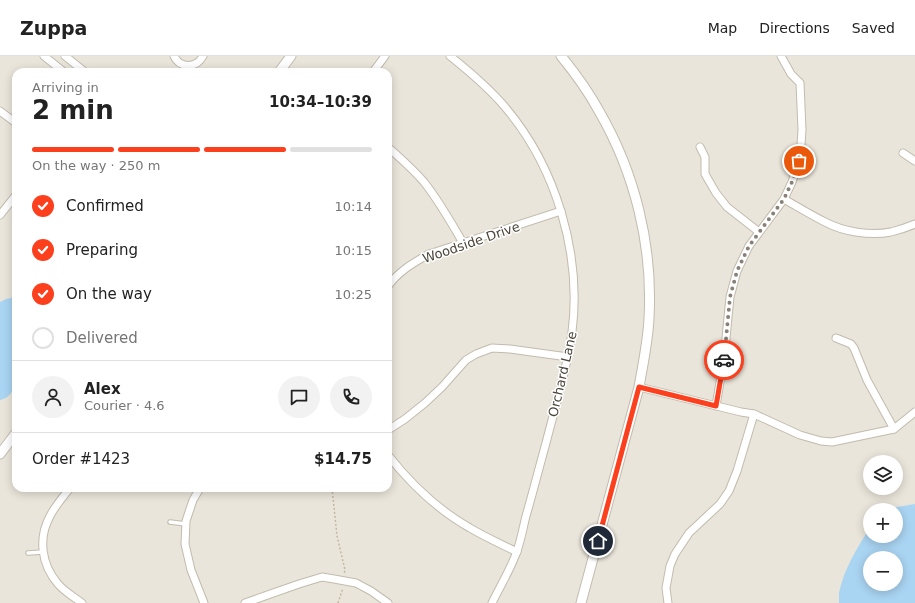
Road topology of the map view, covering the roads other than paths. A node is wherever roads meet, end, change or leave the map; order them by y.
1 (44, 56) edge
2 (65, 56) edge
3 (174, 56) edge
4 (203, 56) edge
5 (291, 56) edge
6 (385, 56) edge
7 (450, 56) edge
8 (561, 56) edge
9 (780, 56) edge
10 (59, 68) edge
11 (80, 68) edge
12 (282, 68) edge
13 (376, 68) edge
14 (0, 111) edge
15 (12, 120) edge
16 (700, 147) dead end
17 (392, 151) edge
18 (904, 153) dead end
19 (915, 161) edge
20 (784, 199) junction
21 (12, 200) edge
22 (561, 211) junction
23 (0, 215) edge
24 (915, 224) edge
25 (759, 232) junction
26 (463, 243) junction
27 (392, 280) edge
28 (836, 338) dead end
29 (568, 357) junction
30 (639, 387) junction
31 (716, 406) junction
32 (915, 412) edge
33 (754, 414) junction
34 (392, 427) edge
35 (894, 429) junction
36 (12, 438) edge
37 (0, 454) edge
38 (392, 460) edge
39 (67, 492) edge
40 (198, 492) edge
41 (170, 522) dead end
42 (186, 524) junction
43 (43, 549) junction
44 (28, 552) dead end
45 (516, 552) junction
46 (82, 603) edge
47 (204, 603) edge
48 (245, 603) edge
49 (388, 603) edge
50 (492, 603) edge
51 (581, 603) edge
52 (668, 603) edge

1 - 10 street
2 - 11 street
3 - 4 street
5 - 12 street
6 - 13 street
7 - 22 street, Orchard Lane
8 - 30 street
9 - 20 street
14 - 15 street
16 - 25 street
17 - 26 street
18 - 19 street
20 - 24 street
20 - 25 street
21 - 23 street
22 - 26 street, Woodside Drive
22 - 29 street, Orchard Lane
25 - 31 street
26 - 27 street, Woodside Drive
28 - 35 street
29 - 34 street
29 - 45 street, Orchard Lane
30 - 31 street
30 - 51 street
31 - 33 street
32 - 35 street
33 - 35 street
33 - 52 street
36 - 37 street
38 - 45 street
39 - 43 street
40 - 42 street
41 - 42 lane
42 - 47 street
43 - 44 lane
43 - 46 street
45 - 50 street, Orchard Lane
48 - 49 street

